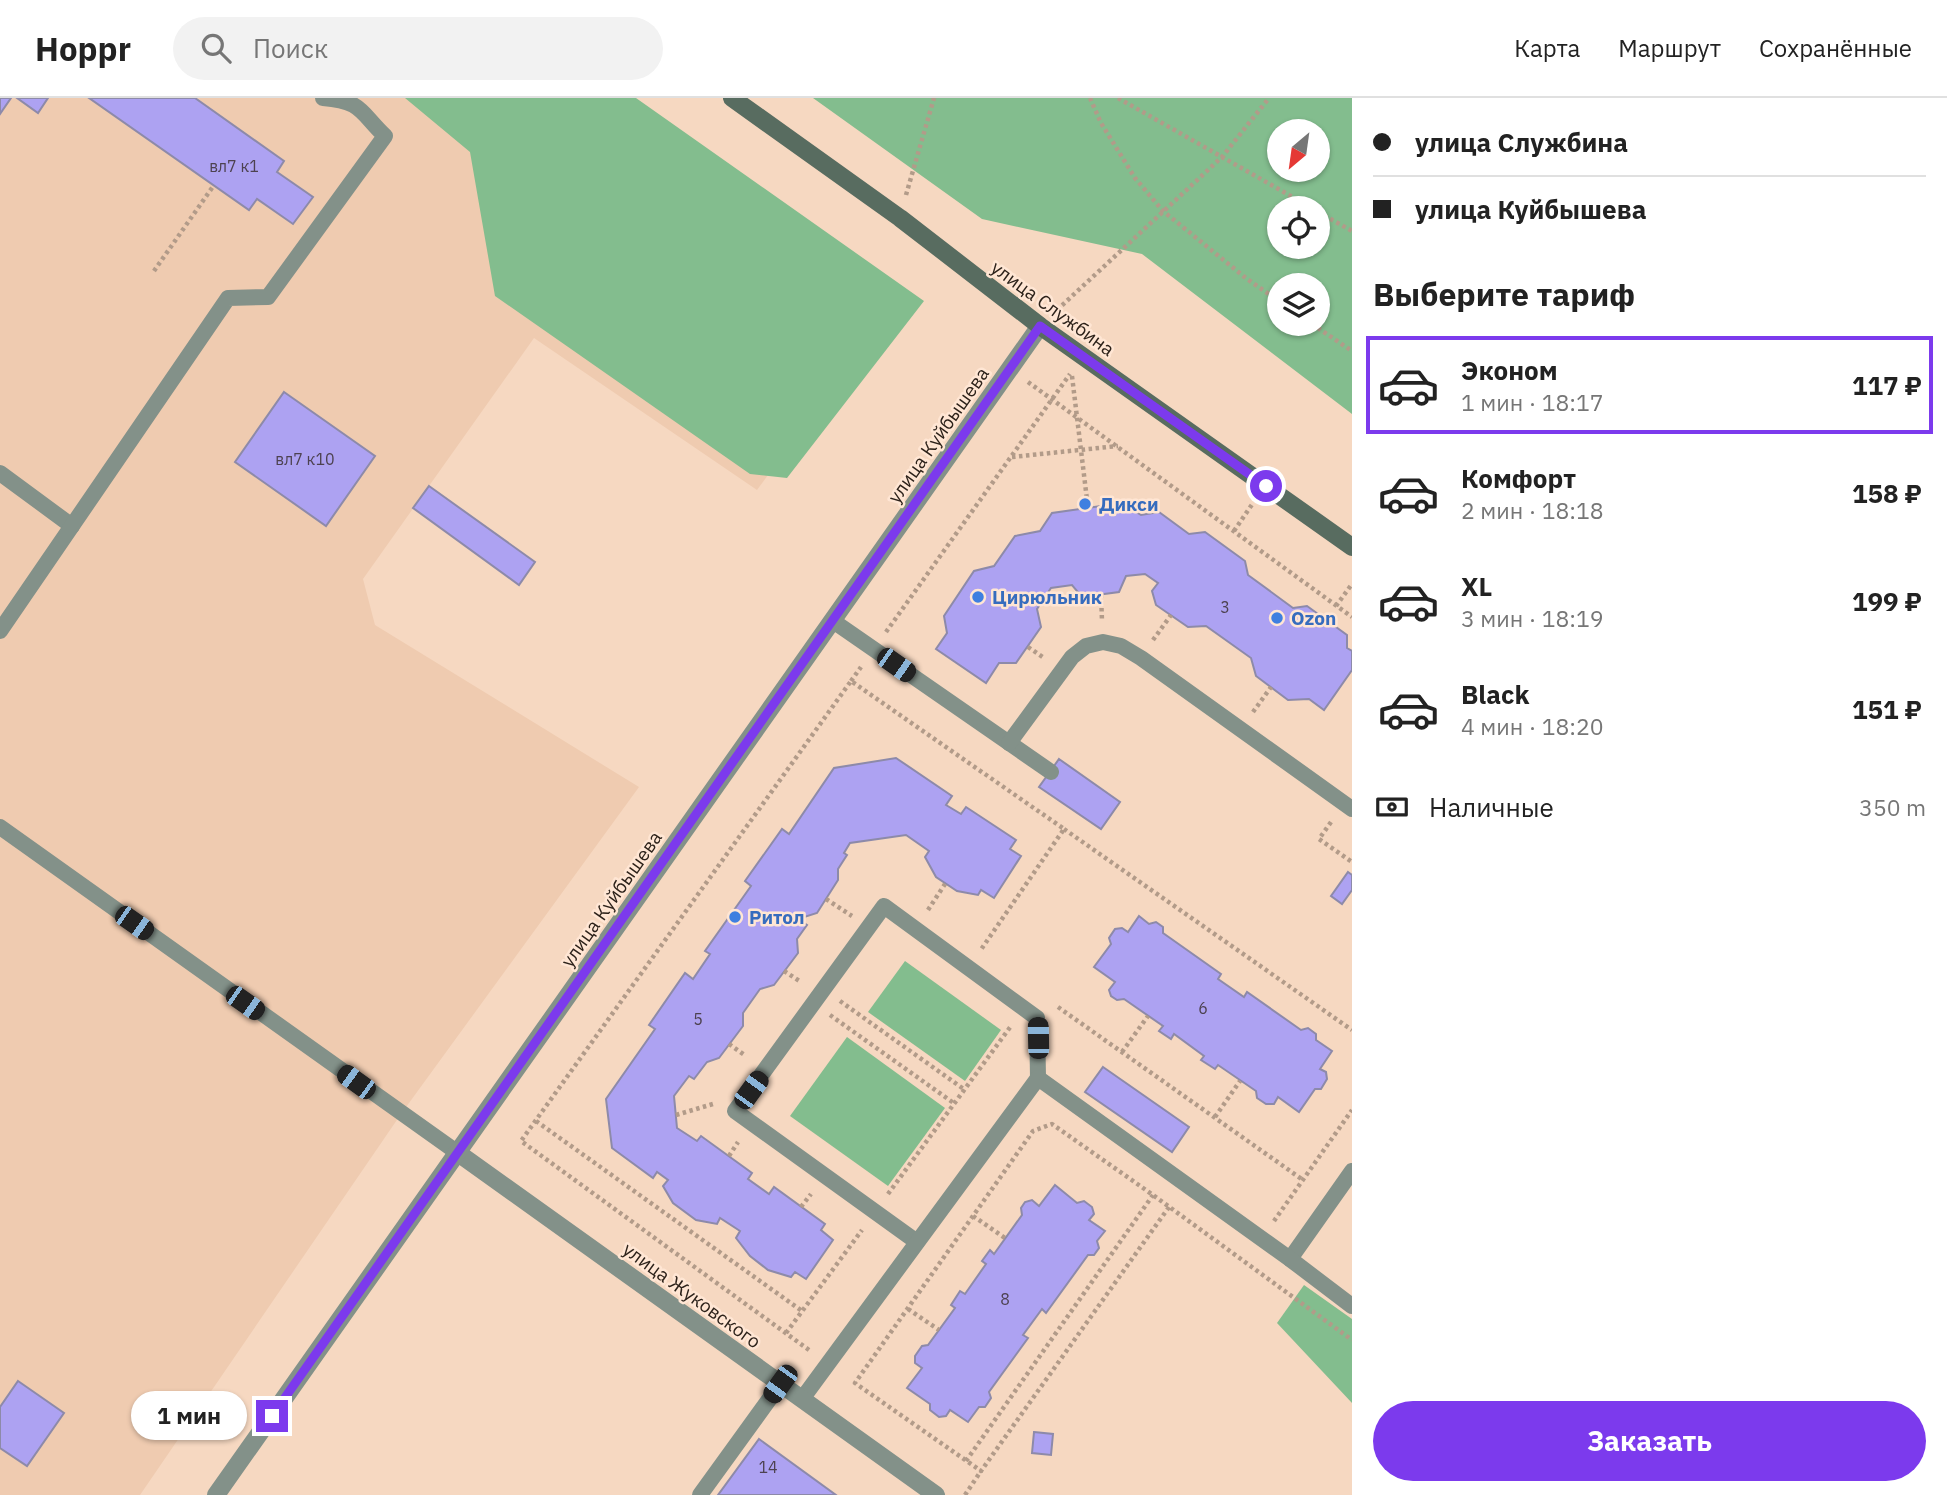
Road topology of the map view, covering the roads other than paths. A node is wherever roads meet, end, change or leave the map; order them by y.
1 (323, 98) edge
2 (732, 98) edge
3 (1040, 326) junction
4 (0, 473) edge
5 (72, 526) junction
6 (1352, 547) edge
7 (833, 621) junction
8 (0, 631) edge
9 (1009, 743) junction
10 (1051, 772) dead end
11 (1348, 806) edge
12 (0, 827) edge
13 (1038, 1078) junction
14 (458, 1153) junction
15 (1352, 1171) edge
16 (917, 1242) junction
17 (1290, 1259) junction
18 (1352, 1306) edge
19 (780, 1384) junction
20 (802, 1399) junction
21 (216, 1495) edge
22 (700, 1495) edge
23 (936, 1495) edge

1 - 5 lane
2 - 3 street, улица Службина
3 - 6 street, улица Службина
3 - 7 street, улица Куйбышева
4 - 5 lane
5 - 8 lane
7 - 9 lane
7 - 14 street, улица Куйбышева
9 - 10 lane
9 - 11 lane
12 - 14 lane
13 - 16 lane
13 - 16 lane
13 - 17 lane
14 - 19 street, улица Жуковского
14 - 21 street, улица Куйбышева
15 - 17 lane
16 - 20 lane
17 - 18 lane
19 - 20 street, улица Жуковского
19 - 22 lane
20 - 23 street, улица Жуковского

